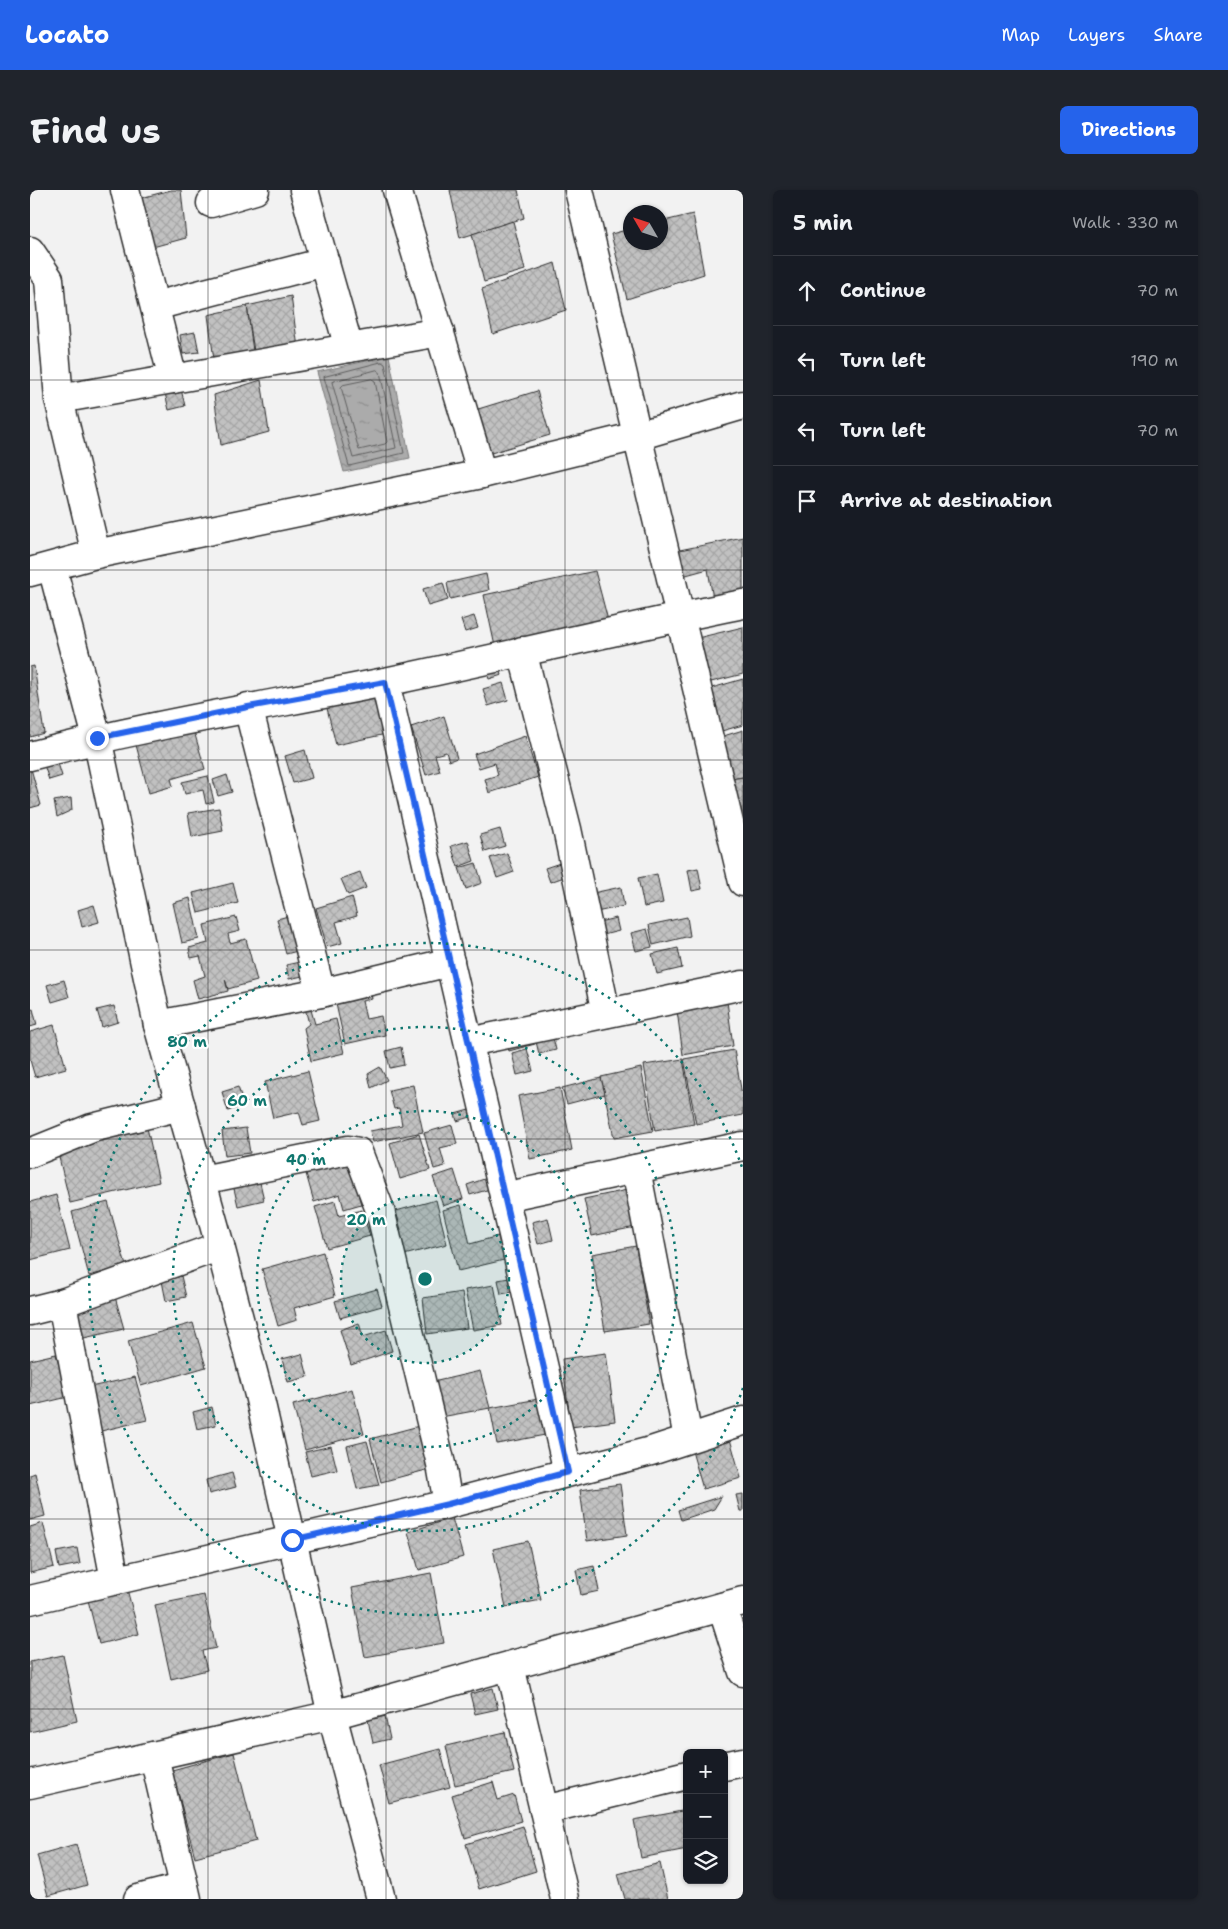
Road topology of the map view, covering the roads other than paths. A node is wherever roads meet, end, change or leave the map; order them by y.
1 (125, 190) edge
2 (255, 190) edge
3 (304, 190) edge
4 (397, 190) edge
5 (579, 190) edge
6 (211, 203) dead end
7 (30, 251) edge
8 (325, 262) junction
9 (155, 306) junction
10 (440, 332) junction
11 (349, 348) junction
12 (174, 379) junction
13 (59, 399) junction
14 (743, 405) edge
15 (637, 436) junction
16 (482, 474) junction
17 (96, 554) junction
18 (41, 570) edge
19 (743, 604) edge
20 (679, 617) junction
21 (522, 651) junction
22 (385, 682) junction
23 (248, 707) junction
24 (97, 738) junction
25 (30, 756) edge
26 (743, 882) edge
27 (450, 962) junction
28 (743, 985) edge
29 (321, 993) junction
30 (606, 1013) junction
31 (158, 1024) junction
32 (469, 1042) junction
33 (181, 1106) junction
34 (743, 1146) edge
35 (30, 1153) edge
36 (636, 1169) junction
37 (202, 1180) junction
38 (504, 1197) junction
39 (220, 1246) junction
40 (62, 1303) junction
41 (30, 1312) edge
42 (743, 1421) edge
43 (688, 1438) junction
44 (568, 1472) junction
45 (448, 1504) junction
46 (292, 1540) junction
47 (114, 1580) junction
48 (30, 1600) edge
49 (733, 1604) edge
50 (510, 1666) junction
51 (743, 1672) edge
52 (332, 1715) junction
53 (154, 1756) junction
54 (743, 1762) edge
55 (728, 1765) edge
56 (683, 1776) edge
57 (30, 1784) edge
58 (544, 1810) junction
59 (186, 1893) edge
60 (138, 1899) edge
61 (381, 1899) edge
62 (565, 1899) edge

1 - 9 street
2 - 6 street
3 - 8 street
4 - 10 street
5 - 15 street
7 - 13 street
8 - 9 street
8 - 11 street
9 - 12 street
10 - 11 street
10 - 16 street
11 - 12 street
12 - 13 street
13 - 17 street
14 - 15 street
15 - 16 street
15 - 20 street
16 - 17 street
17 - 18 street
18 - 24 street
19 - 20 street
20 - 21 street
20 - 26 street
21 - 22 street
21 - 30 street
22 - 23 street
22 - 27 street
23 - 24 street
23 - 29 street
24 - 25 street
24 - 31 street
27 - 29 street
27 - 32 street
28 - 30 street
29 - 31 street
30 - 32 street
31 - 33 street
32 - 38 street
33 - 35 street
33 - 37 street
34 - 36 street
36 - 38 street
36 - 43 street
37 - 39 street
37 - 45 street
38 - 44 street
39 - 40 street
39 - 46 street
40 - 41 street
40 - 47 street
42 - 43 street
43 - 44 street
44 - 45 street
45 - 46 street
46 - 47 street
46 - 52 street
47 - 48 street
49 - 50 street
49 - 51 street
50 - 52 street
50 - 58 street
52 - 53 street
52 - 61 street
53 - 57 street
53 - 59 street
54 - 55 street
56 - 58 street
58 - 62 street
59 - 60 street

